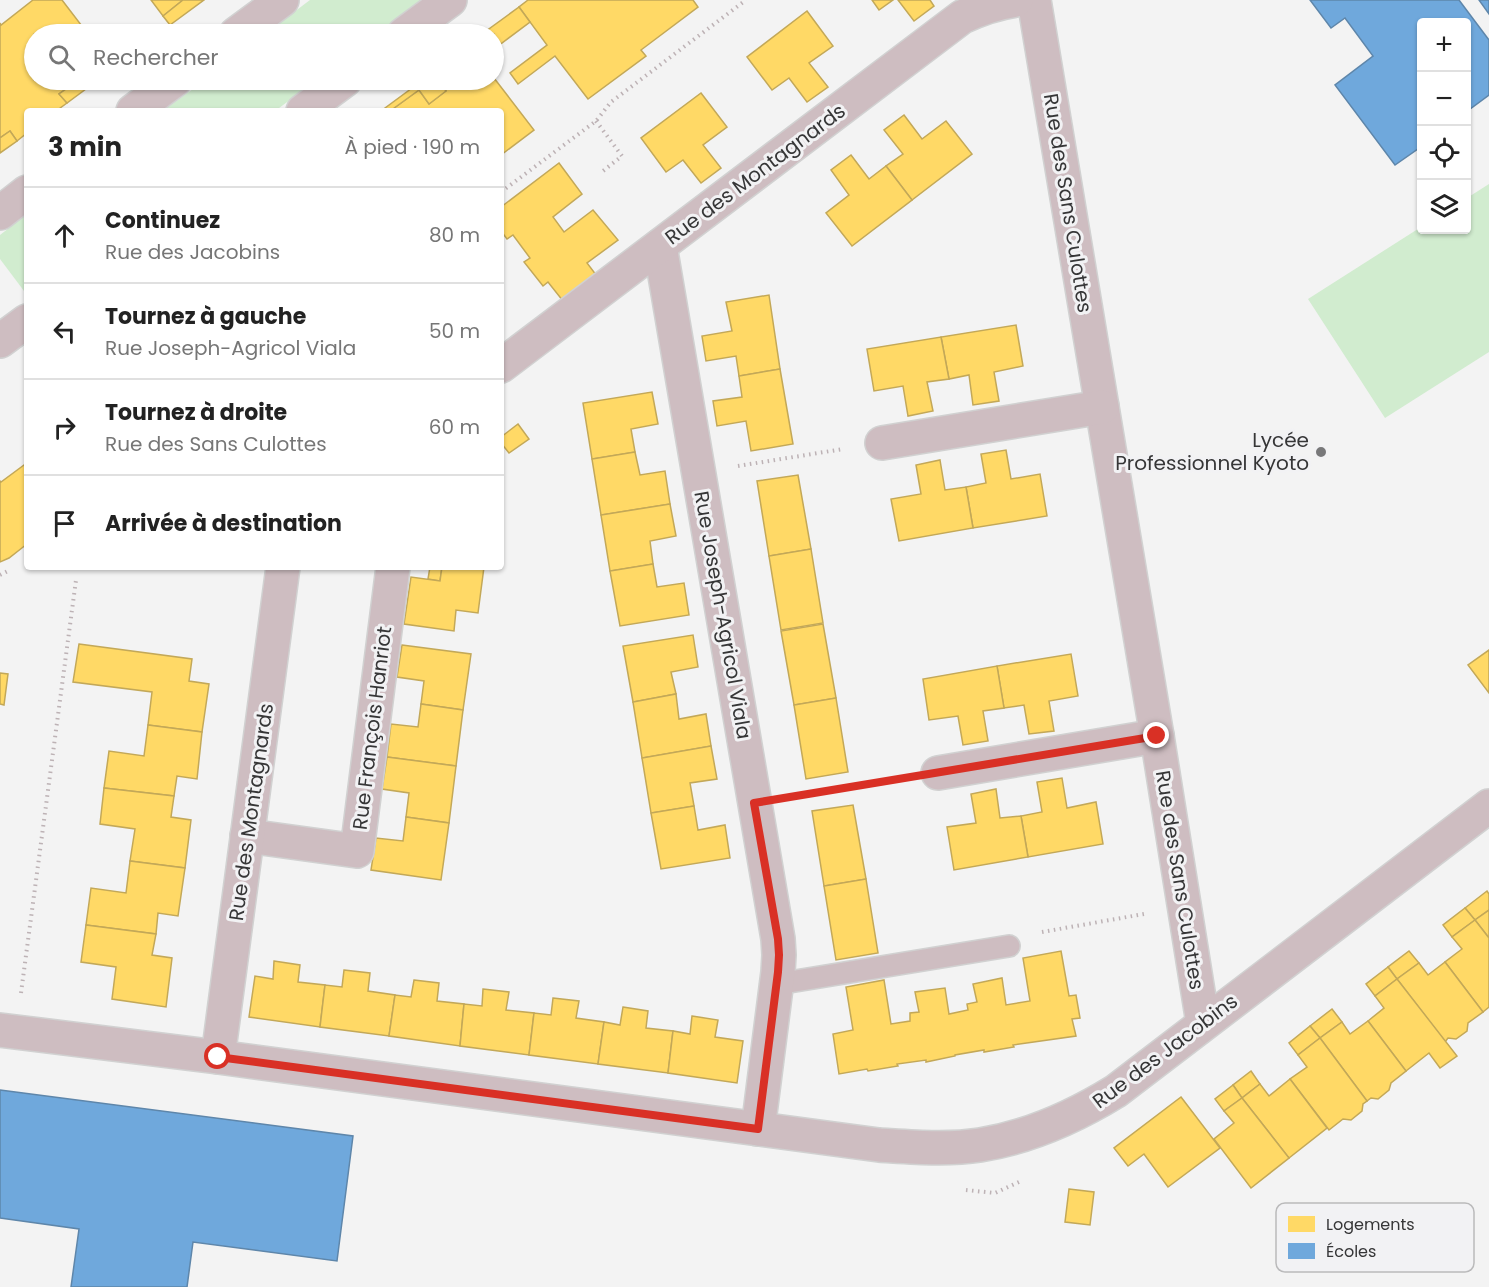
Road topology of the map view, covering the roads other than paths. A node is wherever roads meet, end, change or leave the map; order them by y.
1 (282, 0) edge
2 (450, 0) edge
3 (1016, 0) edge
4 (1034, 0) edge
5 (250, 24) edge
6 (418, 24) edge
7 (162, 90) edge
8 (331, 90) edge
9 (138, 108) edge
10 (307, 108) edge
11 (24, 194) edge
12 (0, 213) edge
13 (660, 246) junction
14 (24, 323) edge
15 (0, 341) edge
16 (504, 364) edge
17 (1102, 407) junction
18 (882, 443) road end
19 (283, 570) edge
20 (393, 570) edge
21 (1157, 736) junction
22 (938, 772) road end
23 (1489, 806) edge
24 (247, 836) junction
25 (1009, 946) road end
26 (777, 984) junction
27 (1203, 1023) junction
28 (8, 1031) edge
29 (218, 1057) junction
30 (758, 1129) junction

1 - 5 street
2 - 6 street
3 - 13 street, Rue des Montagnards
4 - 17 street, Rue des Sans Culottes
7 - 9 street
8 - 10 street
11 - 12 street
13 - 16 street, Rue des Montagnards
13 - 26 street, Rue Joseph-Agricol Viala
14 - 15 street
17 - 18 street
17 - 21 street, Rue des Sans Culottes
19 - 24 street, Rue des Montagnards
20 - 24 street, Rue François Hanriot
21 - 22 street
21 - 27 street, Rue des Sans Culottes
23 - 27 street, Rue des Jacobins
24 - 29 street, Rue des Montagnards
25 - 26 lane
26 - 30 street, Rue Joseph-Agricol Viala
27 - 30 street, Rue des Jacobins
28 - 29 street, Rue des Jacobins
29 - 30 street, Rue des Jacobins

